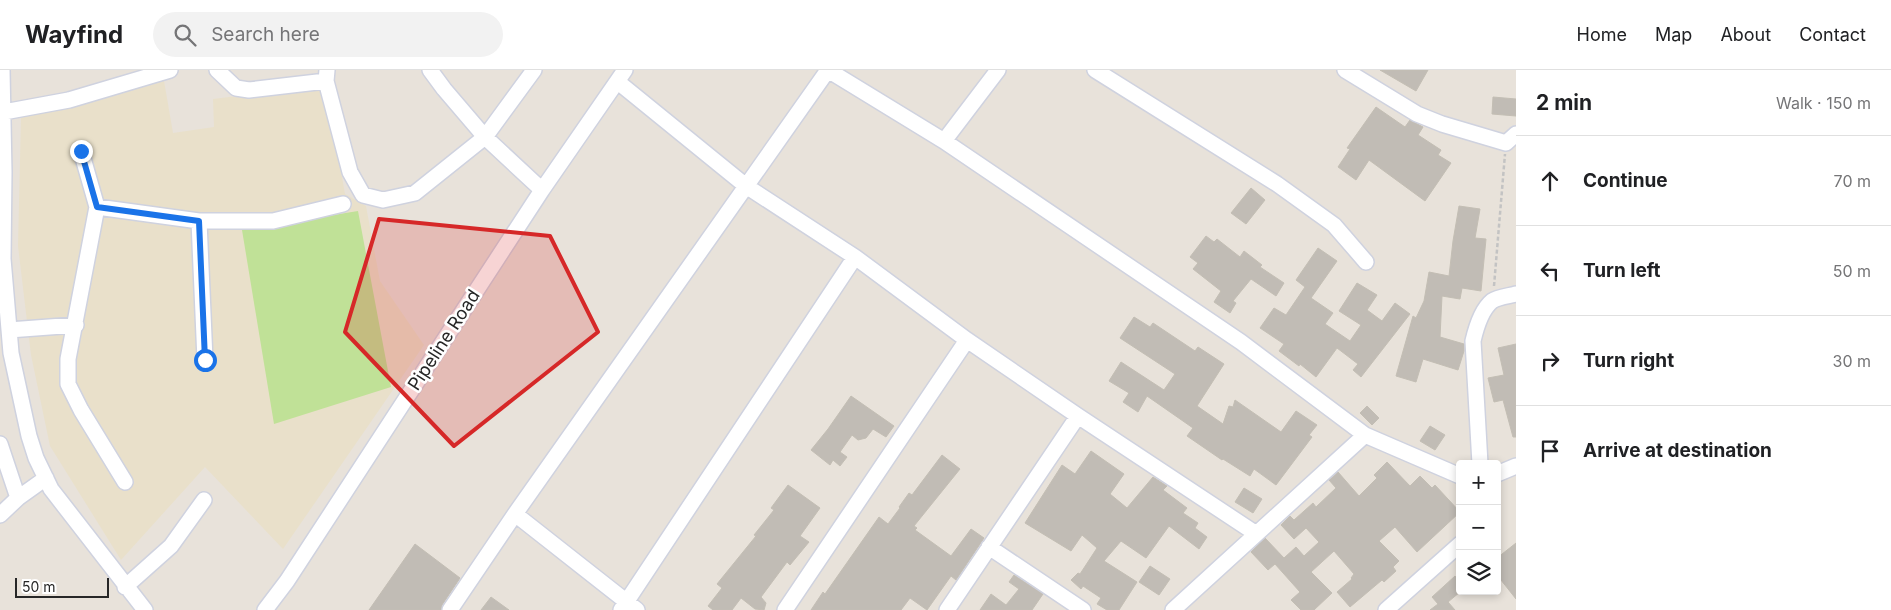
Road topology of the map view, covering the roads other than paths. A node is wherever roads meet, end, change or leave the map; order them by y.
1 (2, 70) edge
2 (170, 70) edge
3 (216, 70) edge
4 (430, 70) edge
5 (534, 70) edge
6 (828, 70) edge
7 (998, 70) edge
8 (1095, 70) edge
9 (1345, 70) edge
10 (326, 75) edge
11 (621, 76) edge
12 (4, 112) junction
13 (2, 137) edge
14 (485, 137) junction
15 (1511, 139) edge
16 (944, 141) junction
17 (81, 151) dead end
18 (746, 186) junction
19 (542, 190) junction
20 (343, 204) dead end
21 (97, 207) junction
22 (199, 221) junction
23 (855, 258) junction
24 (1366, 262) dead end
25 (1516, 294) edge
26 (76, 325) junction
27 (9, 330) junction
28 (967, 340) junction
29 (11, 353) junction
30 (205, 360) dead end
31 (0, 365) edge
32 (1078, 416) junction
33 (1364, 435) junction
34 (0, 444) edge
35 (1480, 460) edge
36 (1516, 466) edge
37 (1501, 472) edge
38 (1456, 474) edge
39 (46, 478) junction
40 (125, 482) dead end
41 (18, 498) junction
42 (204, 500) dead end
43 (515, 514) junction
44 (0, 515) edge
45 (1255, 533) junction
46 (989, 547) junction
47 (1456, 548) edge
48 (125, 587) junction
49 (628, 608) edge
50 (145, 610) edge
51 (265, 610) edge
52 (450, 610) edge
53 (786, 610) edge
54 (947, 610) edge
55 (1083, 610) edge
56 (1172, 610) edge
57 (1386, 610) edge

1 - 12 street
2 - 12 street
3 - 10 street
4 - 14 street
5 - 14 street
6 - 16 street
6 - 18 street
7 - 16 street
8 - 24 street
9 - 15 street
10 - 14 street
11 - 18 street
11 - 19 street, Pipeline Road
12 - 13 street
13 - 27 street
14 - 19 street
16 - 33 street
17 - 21 street
18 - 23 street
18 - 43 street
19 - 51 street, Pipeline Road
20 - 22 street
21 - 22 street
21 - 26 street
22 - 30 street
23 - 28 street
23 - 49 street
25 - 35 street
26 - 27 street
26 - 40 street
27 - 29 street
28 - 32 street
28 - 53 street
29 - 31 street
29 - 39 street
32 - 45 street
32 - 46 street
33 - 38 street
33 - 45 street
34 - 41 street
36 - 37 street
39 - 41 street
39 - 48 street
41 - 44 street
42 - 48 street
43 - 49 street
43 - 52 street
45 - 56 street
46 - 54 street
46 - 55 street
47 - 57 street
48 - 50 street

